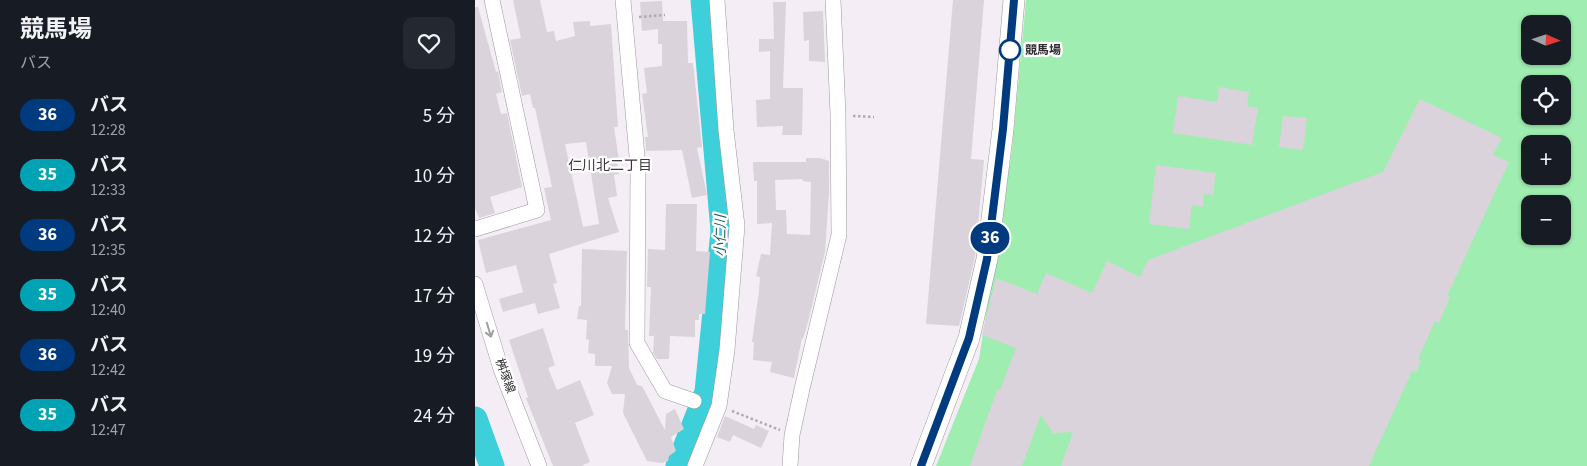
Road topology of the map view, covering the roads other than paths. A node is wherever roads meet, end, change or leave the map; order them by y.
1 (492, 0) edge
2 (623, 0) edge
3 (717, 0) edge
4 (833, 0) edge
5 (1014, 0) edge
6 (475, 229) edge
7 (475, 284) edge
8 (694, 401) dead end
9 (539, 466) edge
10 (695, 466) edge
11 (790, 466) edge
12 (921, 466) edge

1 - 6 street
2 - 8 street
3 - 10 street
4 - 11 street
5 - 12 street
7 -> 9 street, 桝塚線

